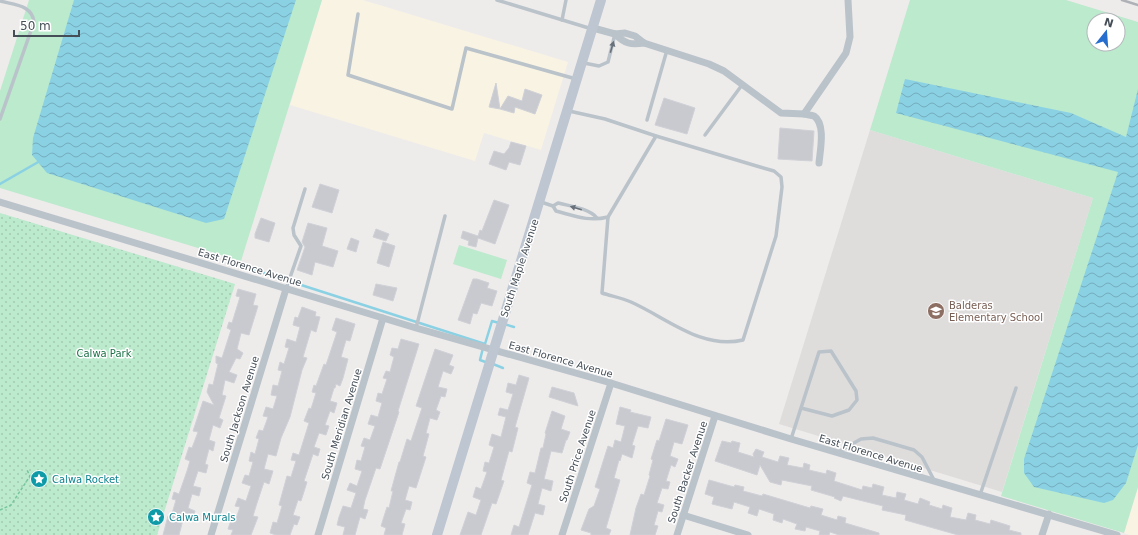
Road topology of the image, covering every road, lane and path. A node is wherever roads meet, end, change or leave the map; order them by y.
1 (497, 0) edge
2 (566, 0) edge
3 (602, 0) edge
4 (848, 0) edge
5 (0, 1) edge
6 (358, 14) dead end
7 (562, 20) junction
8 (593, 28) junction
9 (615, 34) junction
10 (667, 50) junction
11 (582, 63) junction
12 (578, 79) junction
13 (742, 85) junction
14 (568, 111) junction
15 (804, 114) junction
16 (0, 119) edge
17 (647, 120) dead end
18 (705, 135) dead end
19 (656, 136) junction
20 (819, 163) dead end
21 (305, 189) dead end
22 (0, 202) edge
23 (540, 202) junction
24 (553, 206) junction
25 (445, 216) dead end
26 (608, 217) junction
27 (596, 218) junction
28 (286, 289) junction
29 (383, 318) junction
30 (416, 328) junction
31 (493, 350) junction
32 (611, 383) junction
33 (1016, 388) dead end
34 (801, 408) junction
35 (715, 416) junction
36 (791, 439) junction
37 (837, 452) junction
38 (27, 470) dead end
39 (936, 482) junction
40 (980, 495) junction
41 (0, 510) edge
42 (1049, 514) junction
43 (683, 515) junction
44 (211, 535) edge
45 (318, 535) edge
46 (437, 535) edge
47 (562, 535) edge
48 (677, 535) edge
49 (748, 535) edge
50 (1042, 535) edge
51 (1117, 535) edge

1 - 7 lane
2 - 7 lane
3 - 8 main road, South Maple Avenue
4 - 15 street
5 - 16 lane
6 - 12 lane
7 - 8 lane
8 - 9 street
8 - 11 main road, South Maple Avenue
9 - 10 street
11 -> 9 lane
10 - 13 street
10 - 17 lane
11 - 12 main road, South Maple Avenue
12 - 14 main road, South Maple Avenue
13 - 15 street
13 - 18 lane
14 - 19 lane
14 - 23 main road, South Maple Avenue
15 - 20 street
19 - 26 lane
19 - 26 lane
21 - 28 lane
22 - 28 street, East Florence Avenue
23 - 24 lane
23 - 31 main road, South Maple Avenue
24 - 27 lane
27 -> 24 lane
25 - 30 lane
26 - 27 lane
28 - 29 street, East Florence Avenue
28 - 44 street, South Jackson Avenue
29 - 30 street, East Florence Avenue
29 - 45 street, South Meridian Avenue
30 - 31 street, East Florence Avenue
31 - 32 street, East Florence Avenue
31 - 46 main road, South Maple Avenue
32 - 35 street, East Florence Avenue
32 - 47 street, South Price Avenue
33 - 40 lane
34 - 34 lane
34 - 36 lane
35 - 36 street, East Florence Avenue
35 - 43 street, South Backer Avenue
36 - 37 street, East Florence Avenue
37 - 39 street, East Florence Avenue
37 - 39 lane
38 - 41 path
39 - 40 street, East Florence Avenue
40 - 42 street, East Florence Avenue
42 - 50 street
42 - 51 street, East Florence Avenue
43 - 48 street, South Backer Avenue
43 - 49 street

